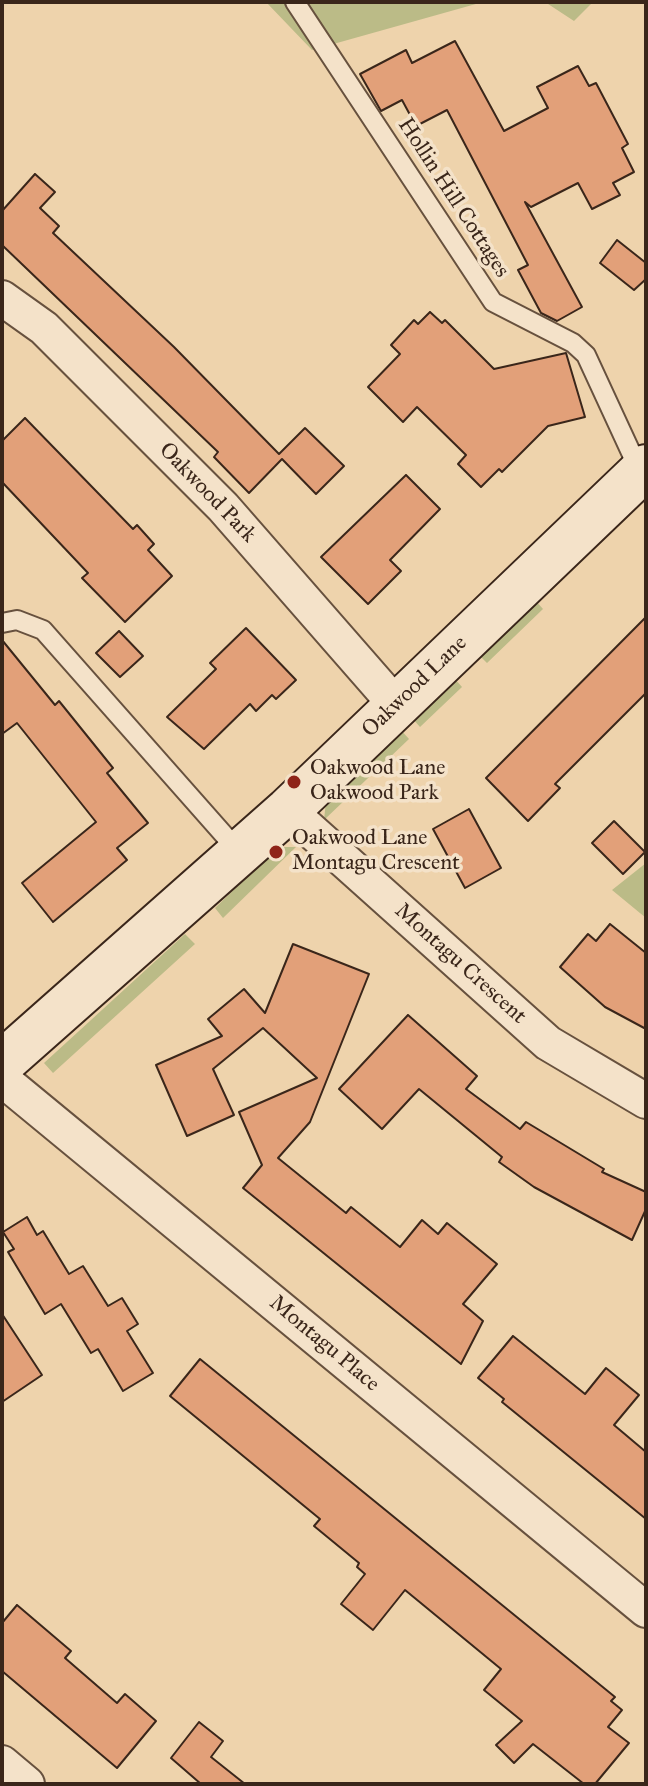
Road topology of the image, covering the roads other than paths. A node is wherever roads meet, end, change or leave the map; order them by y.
1 (295, 2) edge
2 (2, 298) edge
3 (643, 469) edge
4 (2, 623) edge
5 (396, 705) junction
6 (288, 810) junction
7 (240, 853) junction
8 (2, 1063) edge
9 (2, 1079) edge
10 (646, 1101) edge
11 (646, 1610) edge
12 (2, 1763) edge
13 (27, 1784) edge

1 - 3 lane, Hollin Hill Cottages
2 - 5 street, Oakwood Park
3 - 5 street, Oakwood Lane
4 - 7 lane
5 - 6 street, Oakwood Lane
6 - 7 street, Oakwood Lane
6 - 10 street, Montagu Crescent
7 - 8 street, Oakwood Lane
9 - 11 street, Montagu Place
12 - 13 street

